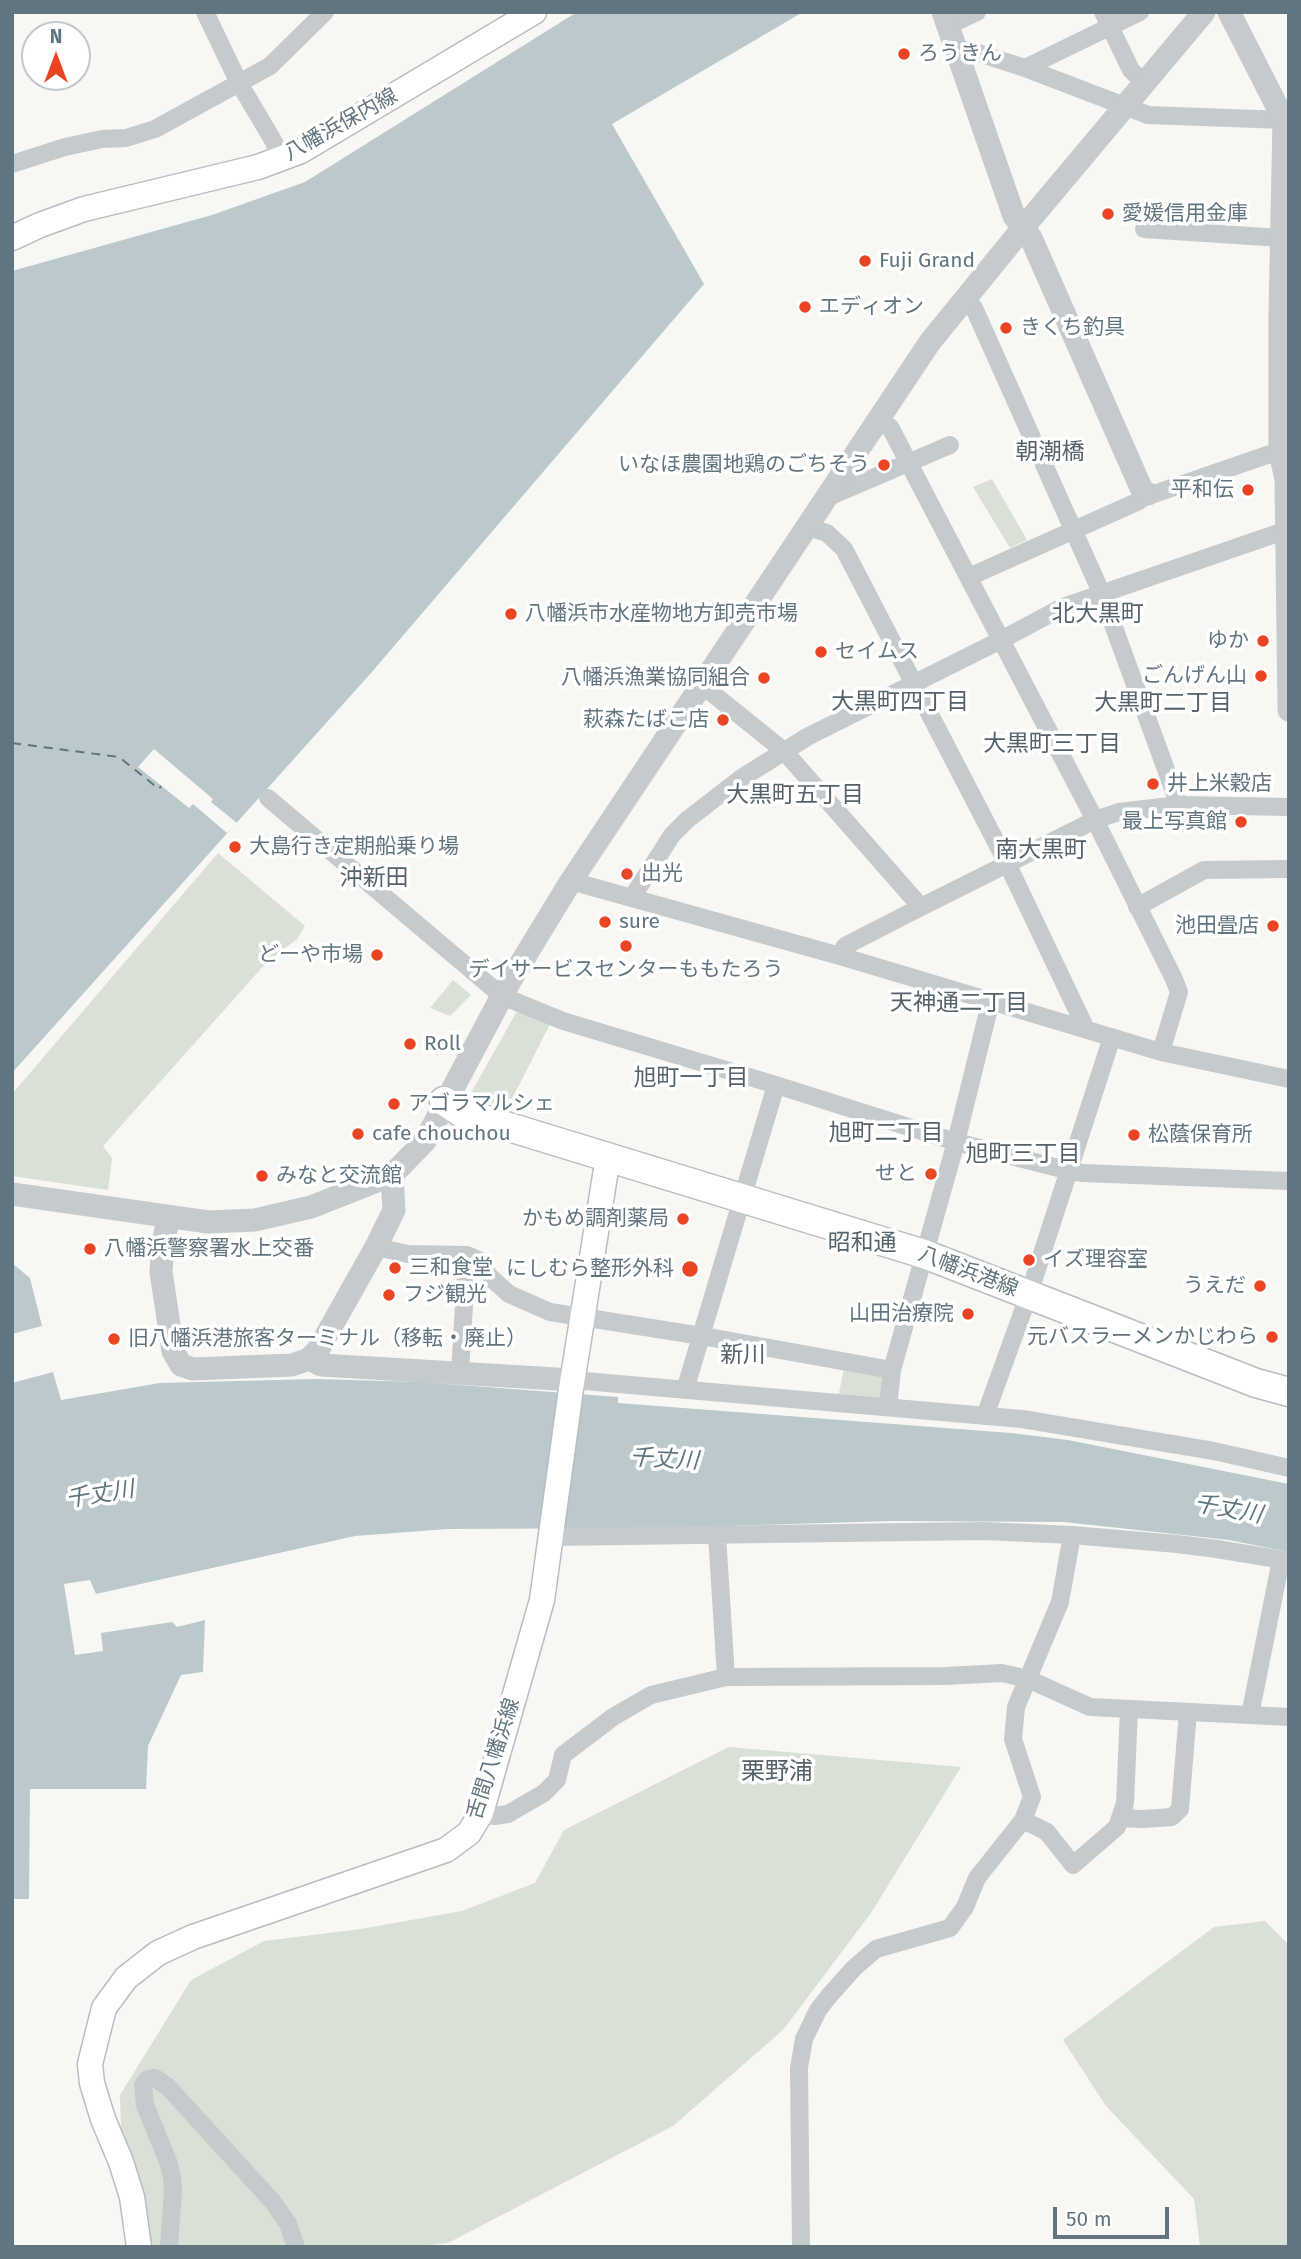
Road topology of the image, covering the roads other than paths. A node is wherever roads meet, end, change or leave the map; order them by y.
1 (205, 12) edge
2 (325, 12) edge
3 (534, 12) edge
4 (978, 12) edge
5 (1140, 12) edge
6 (1204, 12) edge
7 (1229, 12) edge
8 (507, 19) edge
9 (946, 19) edge
10 (1106, 20) edge
11 (958, 49) junction
12 (1025, 68) junction
13 (239, 83) junction
14 (1144, 83) junction
15 (1126, 106) junction
16 (1287, 120) edge
17 (281, 159) junction
18 (12, 164) edge
19 (1022, 229) junction
20 (1144, 229) dead end
21 (12, 238) edge
22 (1281, 238) junction
23 (965, 299) junction
24 (1284, 314) edge
25 (1284, 402) edge
26 (875, 422) junction
27 (950, 445) dead end
28 (1280, 453) junction
29 (909, 463) junction
30 (1148, 494) junction
31 (826, 498) junction
32 (808, 527) junction
33 (1287, 530) junction
34 (1073, 531) junction
35 (969, 577) junction
36 (1101, 592) junction
37 (1288, 619) edge
38 (1001, 640) junction
39 (914, 684) junction
40 (702, 685) junction
41 (1289, 710) edge
42 (784, 751) junction
43 (268, 798) dead end
44 (1179, 805) junction
45 (1289, 807) edge
46 (1095, 820) junction
47 (1007, 863) junction
48 (1289, 869) edge
49 (571, 881) junction
50 (633, 896) junction
51 (1138, 906) junction
52 (920, 907) junction
53 (840, 956) junction
54 (502, 996) junction
55 (991, 1000) junction
56 (1085, 1027) junction
57 (1112, 1037) junction
58 (1161, 1052) junction
59 (1289, 1079) edge
60 (776, 1085) junction
61 (444, 1101) junction
62 (956, 1142) junction
63 (608, 1157) junction
64 (1070, 1171) junction
65 (392, 1175) junction
66 (1289, 1181) edge
67 (12, 1194) edge
68 (742, 1198) junction
69 (169, 1217) junction
70 (376, 1247) junction
71 (924, 1254) junction
72 (467, 1255) junction
73 (1029, 1294) junction
74 (583, 1318) junction
75 (702, 1336) junction
76 (309, 1359) junction
77 (892, 1370) junction
78 (460, 1371) junction
79 (572, 1385) junction
80 (685, 1390) junction
81 (1289, 1392) edge
82 (888, 1407) junction
83 (985, 1416) junction
84 (1289, 1468) edge
85 (553, 1534) junction
86 (717, 1535) junction
87 (1072, 1535) junction
88 (1285, 1561) edge
89 (726, 1677) junction
90 (1028, 1679) junction
91 (1129, 1709) junction
92 (1188, 1712) junction
93 (1250, 1715) junction
94 (1289, 1717) edge
95 (481, 1813) junction
96 (1121, 1818) junction
97 (1023, 1820) junction
98 (139, 2247) edge
99 (169, 2247) edge
100 (296, 2247) edge
101 (801, 2247) edge

1 - 13 street
2 - 13 street
3 - 8 main road, 八幡浜保内線
4 - 9 street
5 - 10 street
6 - 14 street
7 - 16 street
8 - 17 main road, 八幡浜保内線
9 - 11 street
10 - 12 street
10 - 14 street
11 - 12 street
11 - 19 street
12 - 15 street
13 - 17 street
13 - 18 street
14 - 15 street
15 - 16 street
15 - 19 street
16 - 22 street
17 - 21 main road, 八幡浜保内線
19 - 23 street
19 - 30 street
20 - 22 street
22 - 24 street
23 - 26 street
23 - 34 street
24 - 25 street
25 - 28 street
26 - 29 street
26 - 31 street
27 - 29 street
28 - 30 street
28 - 33 street
29 - 31 street
29 - 35 street
30 - 34 street
31 - 32 street
32 - 39 street
32 - 40 street
33 - 36 street
33 - 37 street
34 - 35 street
34 - 36 street
35 - 38 street
36 - 38 street
36 - 44 street
37 - 41 street
38 - 39 street
38 - 46 street
39 - 42 street
39 - 47 street
40 - 42 street
40 - 49 street
42 - 50 street
42 - 52 street
43 - 54 street
44 - 45 street
44 - 46 street
46 - 47 street
46 - 51 street
47 - 52 street
47 - 56 street
48 - 51 street
49 - 50 street
49 - 54 street
50 - 53 street
51 - 58 street
52 - 53 street
53 - 55 street
54 - 60 street
54 - 61 street
55 - 56 street
55 - 62 street
56 - 57 street
57 - 58 street
57 - 64 street
58 - 59 street
60 - 62 street
60 - 68 street
61 - 63 main road, 八幡浜港線
61 - 65 street
62 - 64 street
62 - 71 street
63 - 68 main road, 八幡浜港線
63 - 74 main road, 舌間八幡浜線
64 - 66 street
64 - 73 street
65 - 69 street
65 - 70 street
67 - 69 street
68 - 71 main road, 八幡浜港線
68 - 75 street
69 - 76 street
70 - 72 street
70 - 76 street
71 - 73 main road, 八幡浜港線
71 - 77 street
72 - 74 street
72 - 78 street
73 - 81 main road, 八幡浜港線
73 - 83 street
74 - 75 street
74 - 79 main road, 舌間八幡浜線
75 - 77 street
75 - 80 street
76 - 78 street
77 - 82 street
78 - 79 street
79 - 80 street
79 - 85 main road, 舌間八幡浜線
80 - 82 street
82 - 83 street
83 - 84 street
85 - 86 street
85 - 95 main road, 舌間八幡浜線
86 - 87 street
86 - 89 street
87 - 88 street
87 - 90 street
88 - 93 street
89 - 90 street
89 - 95 street
90 - 91 street
90 - 97 street
91 - 92 street
91 - 96 street
92 - 93 street
92 - 96 street
93 - 94 street
95 - 98 main road, 舌間八幡浜線
96 - 97 street
97 - 101 street
99 - 100 street

